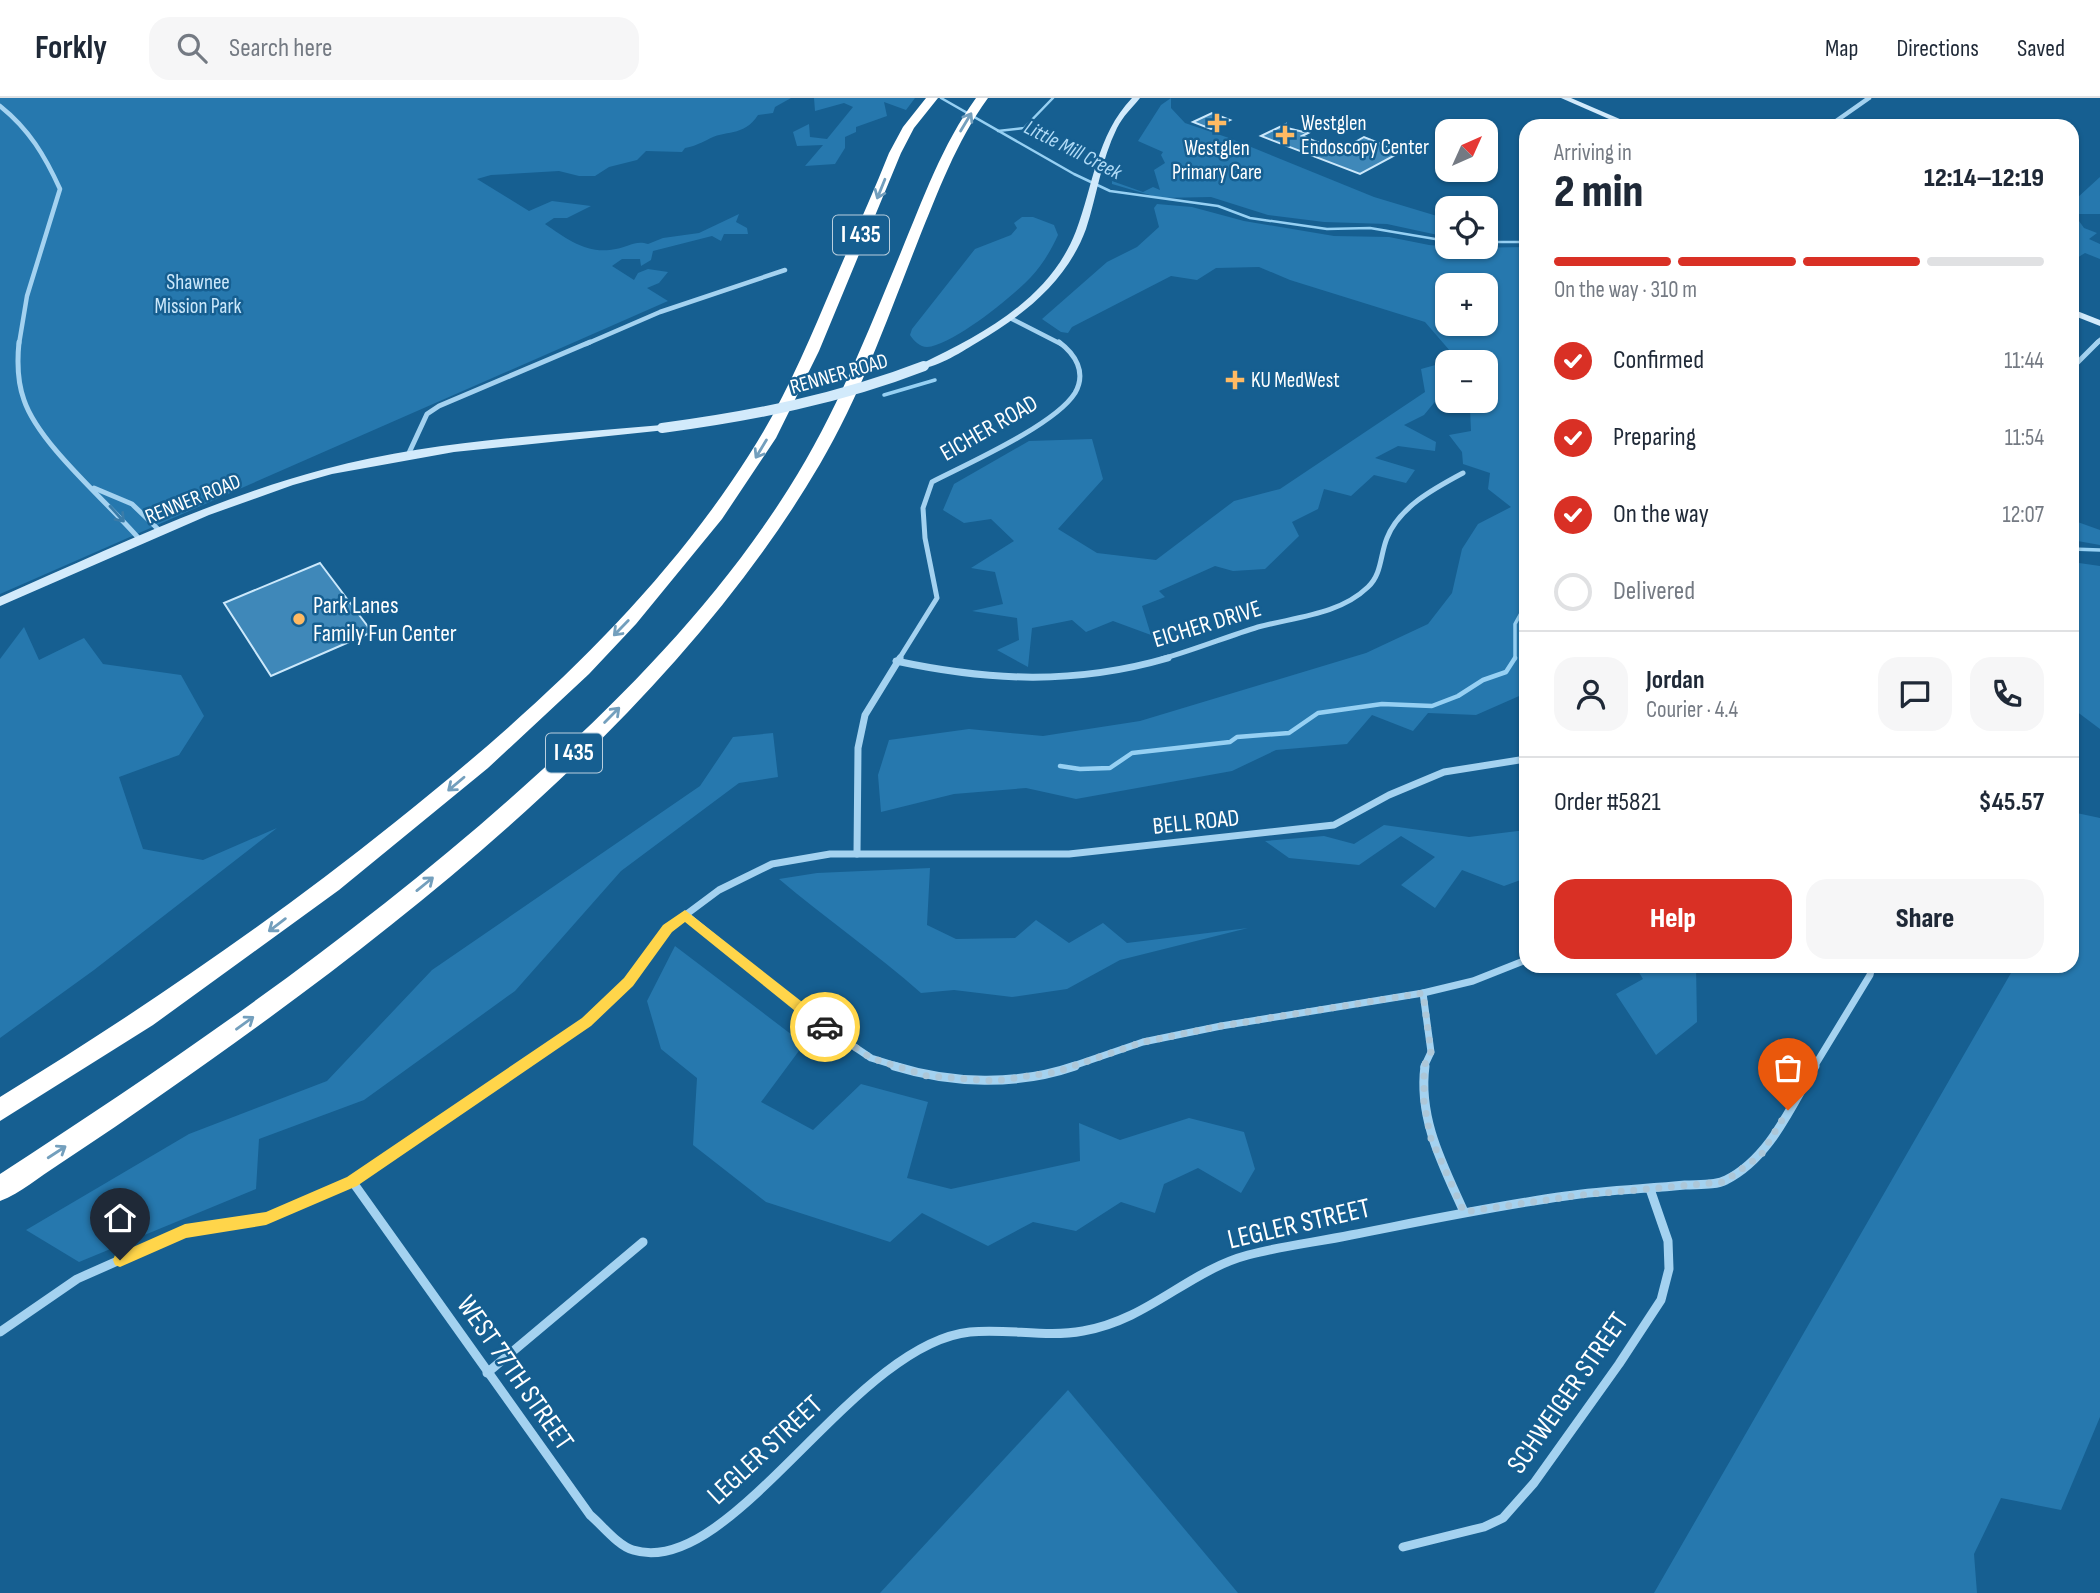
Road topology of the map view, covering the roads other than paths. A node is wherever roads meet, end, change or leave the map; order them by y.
1 (932, 98) edge
2 (982, 98) edge
3 (1136, 98) edge
4 (1565, 98) edge
5 (1869, 98) edge
6 (0, 106) edge
7 (1615, 119) edge
8 (1839, 119) edge
9 (785, 270) dead end
10 (2079, 315) edge
11 (1010, 318) junction
12 (2100, 323) edge
13 (2100, 340) edge
14 (2079, 361) edge
15 (408, 456) junction
16 (1462, 473) dead end
17 (93, 488) junction
18 (161, 532) junction
19 (141, 541) junction
20 (0, 602) edge
21 (896, 661) junction
22 (1519, 760) edge
23 (857, 854) junction
24 (685, 915) junction
25 (1519, 963) edge
26 (1870, 973) edge
27 (1423, 993) junction
28 (0, 1110) edge
29 (352, 1181) junction
30 (0, 1189) edge
31 (1650, 1189) junction
32 (1464, 1212) junction
33 (643, 1242) dead end
34 (0, 1332) edge
35 (487, 1373) junction
36 (1403, 1547) dead end
37 (667, 1551) joint

1 -> 28 highway, I 435
30 -> 2 highway, I 435
3 - 11 main road, RENNER ROAD
4 - 7 main road
5 - 8 street
6 - 17 street
9 - 15 street
10 - 12 main road
11 - 15 main road, RENNER ROAD, bridge
11 - 21 street, EICHER ROAD
13 - 14 street
15 - 18 main road, RENNER ROAD
16 - 21 street, EICHER DRIVE
17 - 18 street
17 -> 19 street
18 - 19 main road, RENNER ROAD
19 - 20 main road, RENNER ROAD
21 - 23 street, EICHER ROAD
22 - 23 street, BELL ROAD
23 - 24 street, BELL ROAD
24 - 27 street
24 - 29 street, BELL ROAD
25 - 27 street
26 - 31 street, LEGLER STREET
27 - 32 street
29 - 34 street, BELL ROAD
29 - 35 street, WEST 77TH STREET
31 - 32 street, LEGLER STREET
31 - 36 street, SCHWEIGER STREET
32 - 37 street, LEGLER STREET
33 - 35 street
35 - 37 street, WEST 77TH STREET

